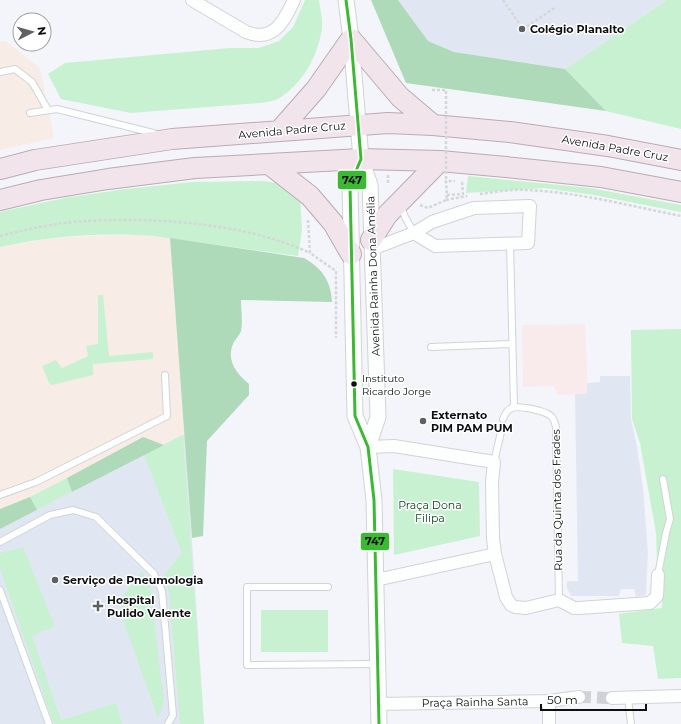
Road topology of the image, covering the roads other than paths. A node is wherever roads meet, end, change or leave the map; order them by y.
1 (192, 0) edge
2 (294, 0) edge
3 (346, 0) edge
4 (351, 39) junction
5 (0, 72) edge
6 (48, 110) junction
7 (30, 113) dead end
8 (358, 124) junction
9 (432, 125) junction
10 (279, 131) junction
11 (172, 138) junction
12 (361, 159) junction
13 (681, 160) edge
14 (440, 161) junction
15 (269, 164) junction
16 (0, 169) edge
17 (681, 192) edge
18 (0, 200) edge
19 (407, 202) junction
20 (414, 233) junction
21 (371, 244) junction
22 (510, 244) junction
23 (351, 254) junction
24 (512, 344) junction
25 (431, 347) dead end
26 (164, 375) dead end
27 (514, 407) junction
28 (503, 419) dead end
29 (501, 432) dead end
30 (368, 447) junction
31 (494, 462) junction
32 (662, 479) dead end
33 (0, 495) edge
34 (0, 542) edge
35 (495, 554) junction
36 (658, 575) joint
37 (376, 580) junction
38 (328, 588) dead end
39 (0, 590) edge
40 (559, 600) junction
41 (378, 664) junction
42 (579, 696) tunnel mouth
43 (681, 696) edge
44 (612, 698) tunnel mouth
45 (628, 698) junction
46 (549, 701) junction
47 (378, 704) junction
48 (49, 724) edge
49 (168, 724) edge
50 (379, 724) edge
51 (549, 724) edge
52 (631, 724) edge

1 - 2 street
3 - 4 street
4 - 8 street
4 - 9 highway
4 - 10 highway
5 - 6 lane
6 - 7 lane
6 - 11 lane
8 - 9 highway, Avenida Padre Cruz
8 - 10 highway, Avenida Padre Cruz
8 - 12 street
9 - 13 highway, Avenida Padre Cruz
10 - 11 highway, Avenida Padre Cruz
11 - 16 highway, Avenida Padre Cruz
12 - 14 highway
12 - 15 highway
12 - 21 street, Avenida Rainha Dona Amélia
12 - 23 street, Avenida Rainha Dona Amélia
14 - 17 highway
14 - 19 highway
15 - 18 highway
15 - 23 highway
19 - 20 lane
19 - 21 highway
20 - 21 street
20 - 22 street
20 - 22 street
21 - 30 street, Avenida Rainha Dona Amélia
22 - 24 lane
23 - 30 street, Avenida Rainha Dona Amélia
24 - 25 lane
24 - 27 lane
26 - 33 lane
27 - 28 lane
27 - 40 lane, Rua da Quinta dos Frades
29 - 31 lane
30 - 31 street
30 - 37 street, Avenida Rainha Dona Amélia
31 - 35 street
32 - 36 lane
34 - 49 lane
35 - 37 street
35 - 40 street
36 - 40 street
37 - 41 street, Avenida Rainha Dona Amélia
38 - 41 lane
39 - 48 lane
41 - 47 street, Avenida Rainha Dona Amélia
42 - 46 street, Praça Rainha Santa
43 - 45 street
44 - 45 street
45 - 52 lane
46 - 47 street, Praça Rainha Santa
46 - 51 street
47 - 50 street, Avenida Rainha Dona Amélia

